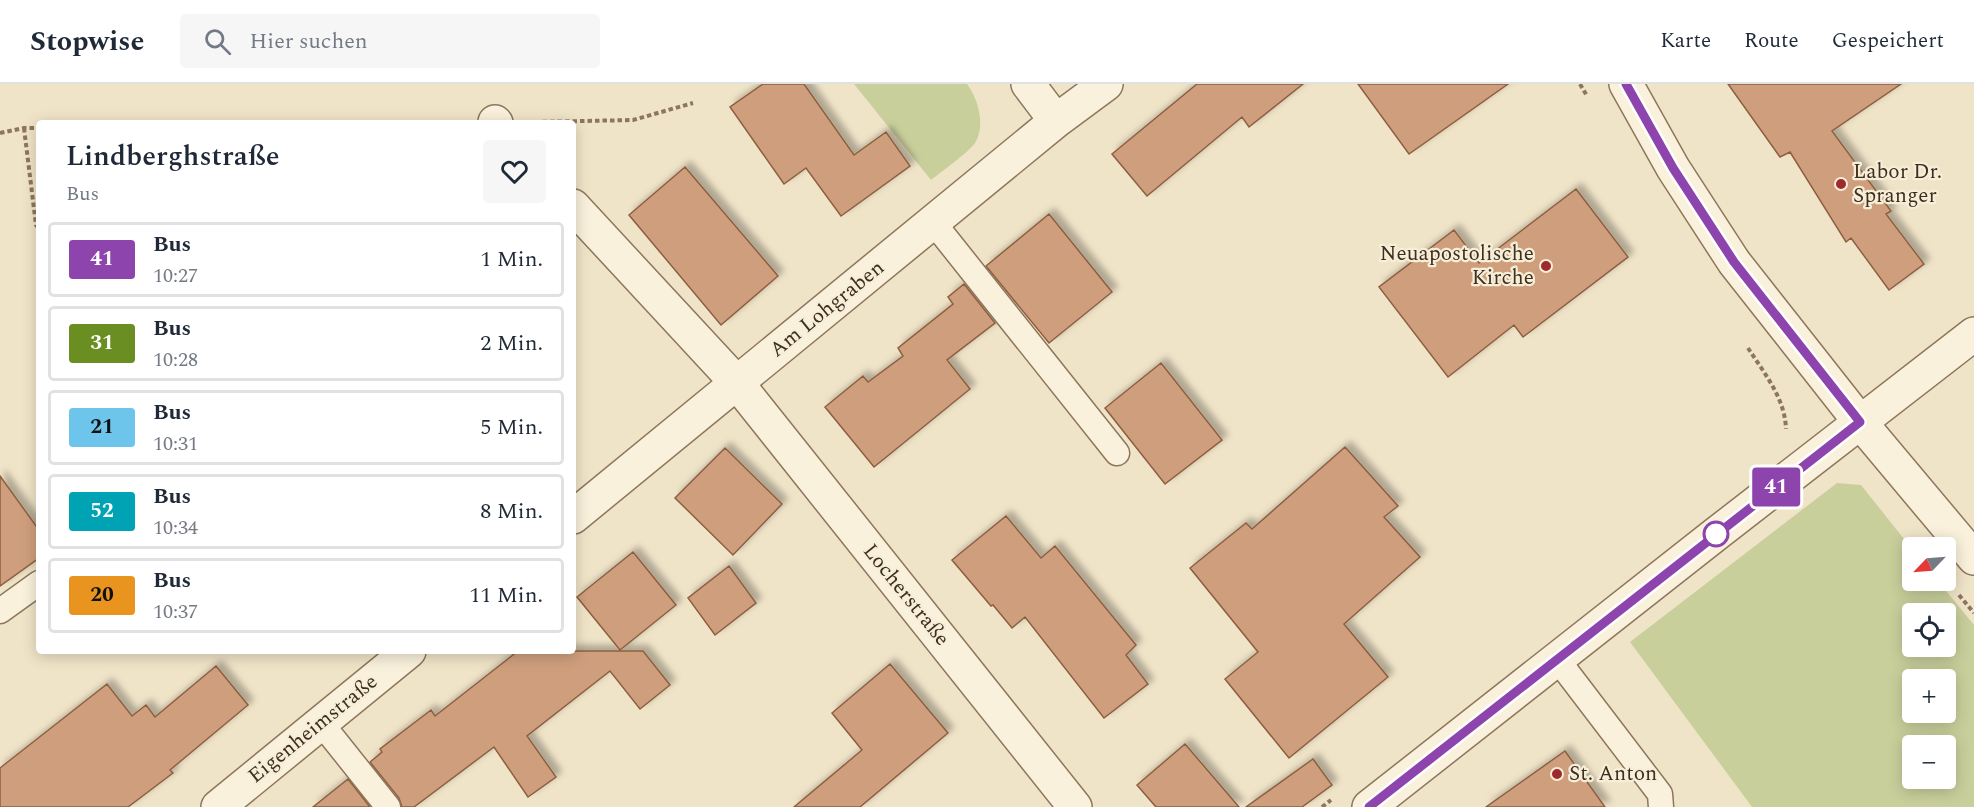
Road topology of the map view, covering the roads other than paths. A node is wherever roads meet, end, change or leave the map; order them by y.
1 (1028, 84) edge
2 (1106, 84) edge
3 (1626, 84) edge
4 (1056, 122) junction
5 (576, 209) edge
6 (933, 222) junction
7 (1974, 334) edge
8 (737, 383) junction
9 (1860, 422) junction
10 (1117, 453) dead end
11 (576, 515) edge
12 (1974, 558) edge
13 (36, 586) edge
14 (0, 611) edge
15 (405, 654) edge
16 (1557, 659) junction
17 (321, 723) junction
18 (218, 807) edge
19 (388, 807) edge
20 (1075, 807) edge
21 (1369, 807) edge
22 (1661, 807) edge

1 - 4 street
2 - 4 street, Am Lohgraben
3 - 9 street
4 - 6 street, Am Lohgraben
5 - 8 street
6 - 8 street, Am Lohgraben
6 - 10 lane
7 - 9 street
8 - 11 street
8 - 20 street, Locherstraße
9 - 12 street
9 - 16 street
13 - 14 lane
15 - 17 street, Eigenheimstraße
16 - 21 street
16 - 22 lane
17 - 18 street, Eigenheimstraße
17 - 19 lane

